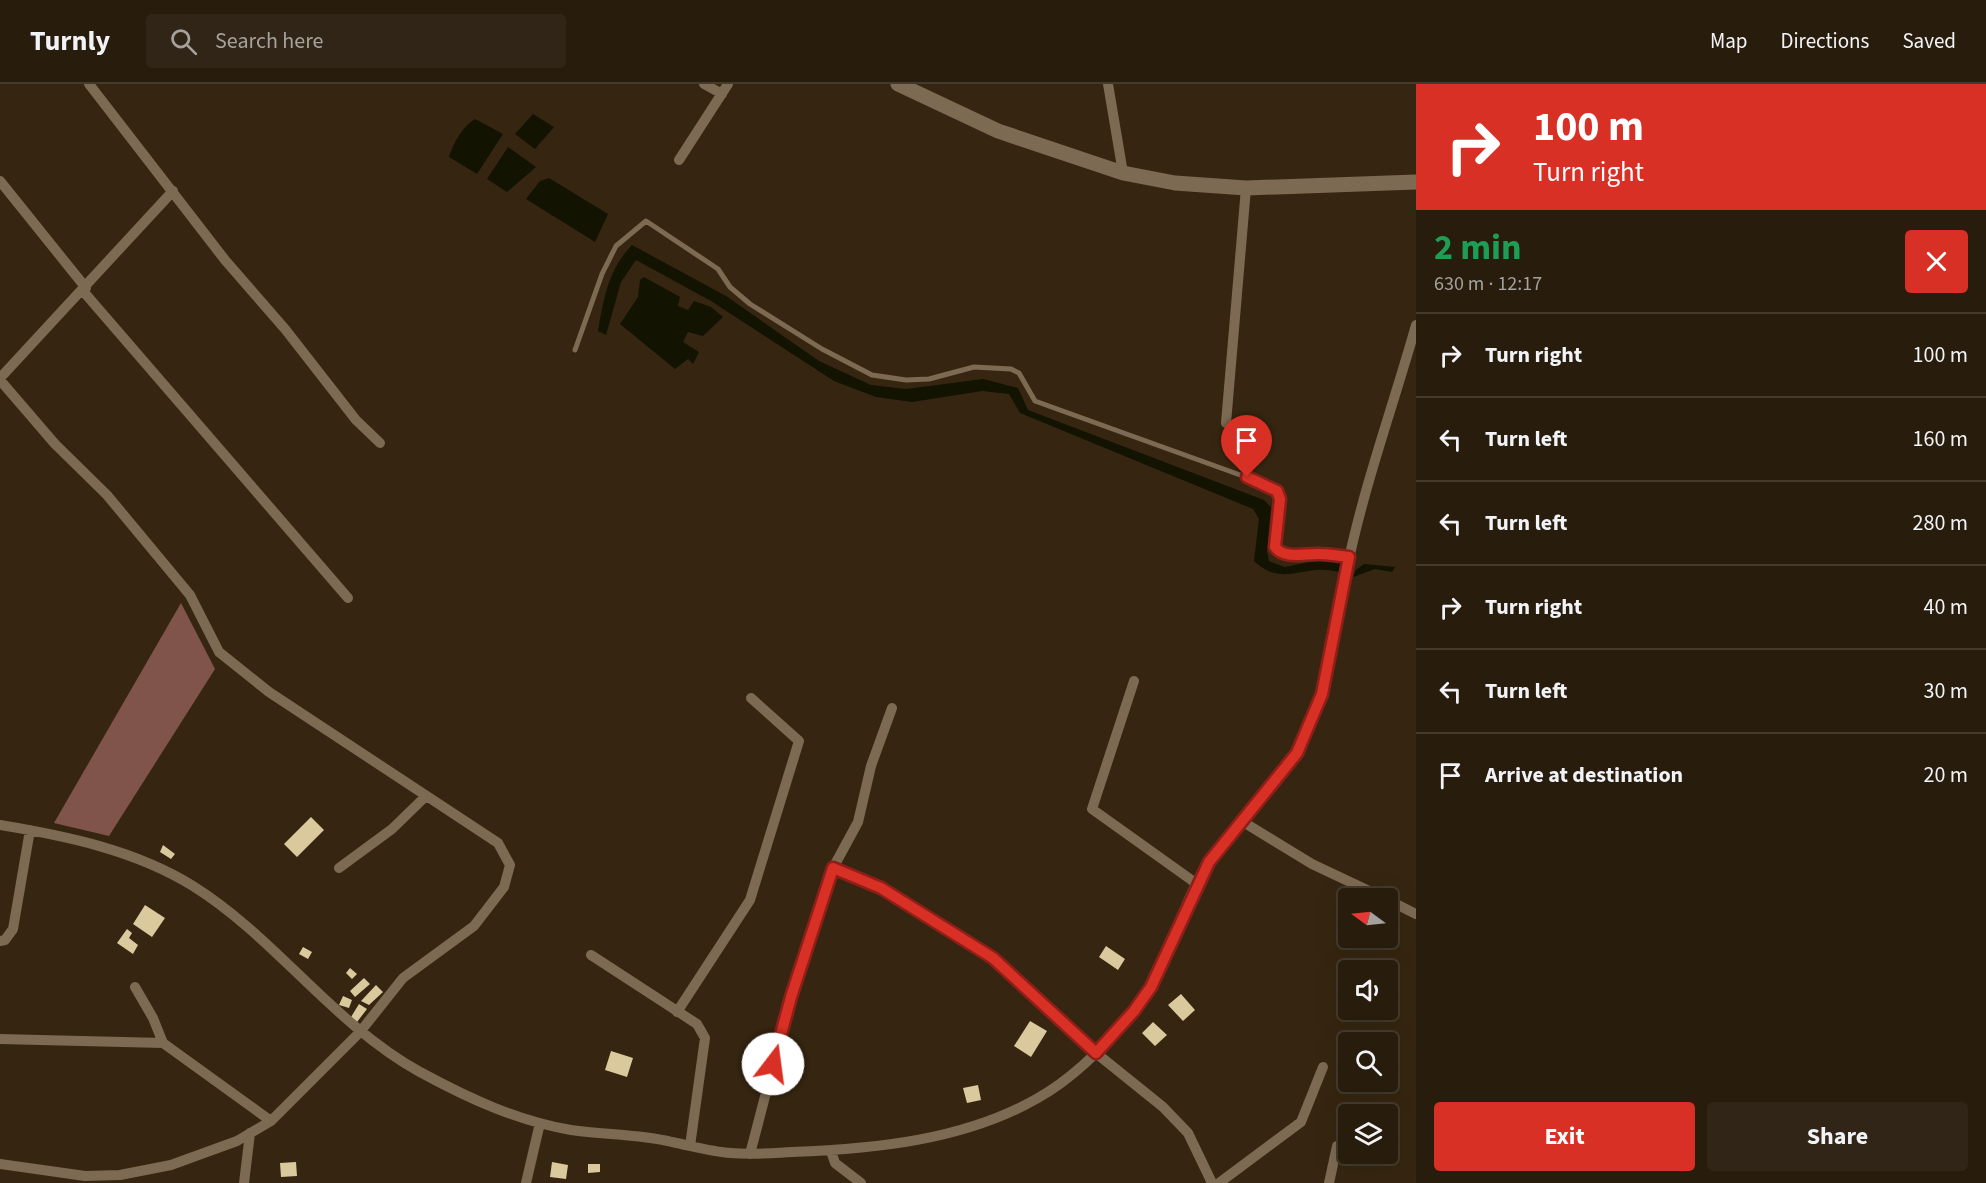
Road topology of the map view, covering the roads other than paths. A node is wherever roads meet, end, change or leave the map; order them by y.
1 (89, 84) edge
2 (704, 84) edge
3 (898, 84) edge
4 (1108, 84) edge
5 (725, 89) edge
6 (679, 160) dead end
7 (1123, 174) junction
8 (0, 181) edge
9 (1416, 182) edge
10 (1246, 188) junction
11 (173, 192) junction
12 (84, 289) junction
13 (1416, 325) edge
14 (575, 350) dead end
15 (0, 379) edge
16 (1226, 423) dead end
17 (380, 442) dead end
18 (1349, 557) junction
19 (348, 598) dead end
20 (1134, 681) dead end
21 (751, 698) dead end
22 (892, 708) dead end
23 (426, 796) junction
24 (1240, 820) junction
25 (0, 825) edge
26 (30, 830) junction
27 (339, 868) dead end
28 (833, 868) junction
29 (1197, 884) junction
30 (1363, 888) edge
31 (1398, 905) edge
32 (1416, 914) edge
33 (0, 941) edge
34 (591, 955) dead end
35 (135, 987) dead end
36 (677, 1012) junction
37 (360, 1032) junction
38 (0, 1039) edge
39 (163, 1043) junction
40 (1096, 1053) junction
41 (1323, 1067) dead end
42 (271, 1121) junction
43 (540, 1123) junction
44 (250, 1134) junction
45 (690, 1146) junction
46 (1337, 1146) dead end
47 (831, 1151) junction
48 (750, 1154) junction
49 (0, 1164) edge
50 (244, 1183) edge
51 (526, 1183) edge
52 (861, 1183) edge
53 (1212, 1183) edge
54 (1218, 1183) edge
55 (1329, 1183) edge

1 - 11 street
2 - 5 street
3 - 7 main road
4 - 7 street
5 - 6 street
7 - 10 main road
8 - 12 street
9 - 10 main road
10 - 16 street
11 - 12 street
11 - 17 street
12 - 15 street
12 - 19 street
13 - 18 street
14 - 18 lane
15 - 23 street
18 - 24 street
20 - 29 street
21 - 36 street
22 - 28 street
23 - 27 street
23 - 37 street
24 - 29 street
24 - 30 street
25 - 26 street
26 - 33 street
26 - 37 street
28 - 40 street
28 - 48 street
29 - 40 street
31 - 32 street
34 - 36 street
35 - 39 street
36 - 45 street
37 - 42 street
37 - 43 street
38 - 39 street
39 - 42 street
40 - 47 street
40 - 53 street
41 - 54 street
42 - 44 street
43 - 45 street
43 - 51 street
44 - 49 street
44 - 50 street
45 - 48 street
46 - 55 street
47 - 48 street
47 - 52 street

